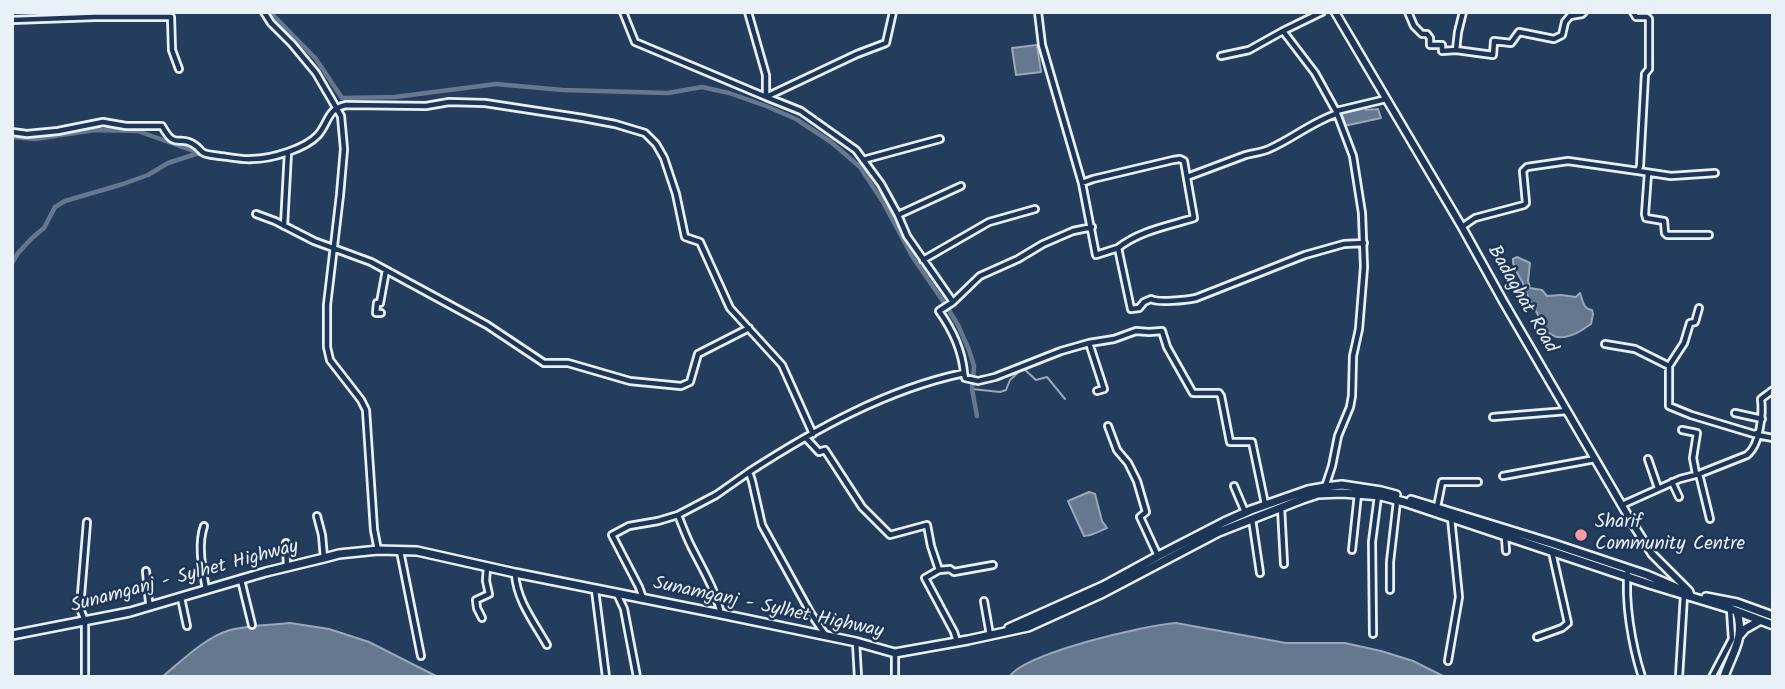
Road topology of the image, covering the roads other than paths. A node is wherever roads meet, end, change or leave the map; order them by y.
1 (264, 12) edge
2 (623, 12) edge
3 (748, 12) edge
4 (893, 12) edge
5 (1038, 12) edge
6 (1322, 12) edge
7 (1335, 12) edge
8 (1408, 12) edge
9 (1463, 12) edge
10 (1584, 12) edge
11 (1633, 12) edge
12 (12, 20) edge
13 (1284, 30) junction
14 (1456, 50) junction
15 (1222, 56) dead end
16 (179, 69) dead end
17 (766, 97) junction
18 (1387, 98) junction
19 (337, 107) junction
20 (1336, 113) junction
21 (12, 132) edge
22 (940, 139) dead end
23 (288, 152) junction
24 (863, 160) junction
25 (1638, 171) junction
26 (1648, 173) junction
27 (1716, 173) dead end
28 (1187, 177) junction
29 (1082, 183) junction
30 (961, 186) dead end
31 (1035, 209) dead end
32 (256, 214) dead end
33 (898, 215) junction
34 (284, 226) junction
35 (1092, 227) junction
36 (1462, 227) junction
37 (1709, 235) dead end
38 (1364, 243) junction
39 (334, 247) junction
40 (1118, 248) junction
41 (923, 260) junction
42 (386, 270) junction
43 (952, 302) junction
44 (1699, 308) dead end
45 (382, 313) dead end
46 (749, 328) junction
47 (1090, 343) junction
48 (1605, 344) dead end
49 (1670, 366) junction
50 (965, 375) junction
51 (1773, 390) edge
52 (1097, 391) dead end
53 (1567, 411) junction
54 (1735, 413) dead end
55 (1493, 417) dead end
56 (1762, 419) junction
57 (1108, 426) dead end
58 (1682, 430) dead end
59 (813, 434) junction
60 (1757, 434) junction
61 (806, 438) junction
62 (1773, 438) edge
63 (1595, 459) junction
64 (1648, 459) dead end
65 (749, 472) junction
66 (1698, 474) junction
67 (1503, 476) dead end
68 (1478, 482) dead end
69 (1672, 482) junction
70 (1234, 486) dead end
71 (1325, 486) junction
72 (1658, 488) junction
73 (1358, 494) junction
74 (1378, 496) junction
75 (1679, 497) dead end
76 (1398, 501) junction
77 (1266, 505) junction
78 (1622, 505) junction
79 (1281, 507) junction
80 (1437, 507) junction
81 (678, 515) junction
82 (1248, 515) junction
83 (317, 516) dead end
84 (1450, 517) junction
85 (1710, 519) dead end
86 (86, 522) dead end
87 (204, 526) dead end
88 (1505, 535) junction
89 (286, 543) dead end
90 (378, 550) junction
91 (1352, 550) dead end
92 (400, 551) junction
93 (1506, 551) dead end
94 (1552, 551) junction
95 (1158, 556) junction
96 (324, 558) junction
97 (1583, 558) junction
98 (1284, 564) dead end
99 (993, 565) dead end
100 (287, 567) junction
101 (486, 567) junction
102 (939, 570) junction
103 (146, 571) dead end
104 (514, 573) junction
105 (1260, 573) dead end
106 (1627, 573) junction
107 (241, 580) junction
108 (595, 589) junction
109 (1390, 590) dead end
110 (206, 591) junction
111 (617, 593) junction
112 (1689, 595) junction
113 (181, 598) junction
114 (643, 598) junction
115 (984, 601) dead end
116 (152, 607) junction
117 (1060, 608) junction
118 (1753, 608) junction
119 (1733, 610) junction
120 (721, 614) junction
121 (1773, 616) edge
122 (1750, 617) junction
123 (482, 618) dead end
124 (85, 621) junction
125 (1759, 621) junction
126 (252, 625) dead end
127 (1773, 625) edge
128 (187, 626) dead end
129 (1373, 634) dead end
130 (12, 635) edge
131 (994, 635) junction
132 (1740, 635) junction
133 (826, 637) junction
134 (1537, 637) dead end
135 (856, 642) junction
136 (957, 642) junction
137 (547, 645) dead end
138 (895, 653) junction
139 (421, 656) dead end
140 (1448, 661) dead end
141 (85, 677) edge
142 (606, 677) edge
143 (637, 677) edge
144 (858, 677) edge
145 (895, 677) edge
146 (1642, 677) edge
147 (1679, 677) edge
148 (1712, 677) edge
149 (1724, 677) edge

1 - 19 street
2 - 17 street
3 - 17 street
4 - 17 street
5 - 29 street
6 - 13 street
7 - 18 main road, Badaghat Road
8 - 14 street
9 - 14 street
10 - 14 street
11 - 25 street
12 - 16 street
13 - 15 street
13 - 20 street
17 - 24 street
18 - 20 street
18 - 36 main road, Badaghat Road
19 - 23 street
19 - 39 street
19 - 46 street
20 - 28 street
20 - 38 street
21 - 23 street
22 - 24 street
23 - 34 street
24 - 33 street
25 - 26 street
25 - 36 street
26 - 27 street
26 - 37 street
28 - 29 street
28 - 40 street
29 - 35 street
30 - 33 street
31 - 41 street
32 - 34 street
33 - 41 street
34 - 39 street
35 - 40 street
35 - 43 street
36 - 53 main road, Badaghat Road
38 - 40 street
38 - 71 street
39 - 42 street
39 - 90 street
41 - 43 street
42 - 45 street
42 - 46 street
43 - 50 street
44 - 49 street
46 - 59 street
47 - 50 street
47 - 52 street
47 - 77 street
48 - 49 street
49 - 60 street
50 - 59 street
51 - 56 street
53 - 55 street
53 - 63 main road, Badaghat Road
54 - 56 street
56 - 60 street
57 - 95 street
58 - 66 street
59 - 61 street
60 - 62 street
60 - 66 street
61 - 65 street
61 - 102 street
63 - 67 street
63 - 78 main road, Badaghat Road
64 - 72 street
65 - 81 street
65 - 133 street
66 - 69 street
66 - 85 street
68 - 80 street
69 - 72 street
69 - 75 street
70 - 82 street
71 - 77 main road
71 - 80 main road
72 - 78 street
73 - 74 main road
73 - 79 main road
73 - 91 street
74 - 76 main road
74 - 129 street
76 - 84 main road
76 - 109 street
77 - 82 main road
78 - 112 main road, Badaghat Road
79 - 82 main road
79 - 98 street
80 - 97 main road
81 - 114 street
81 - 120 street
82 - 95 main road
82 - 105 street
82 - 117 main road
83 - 96 street
84 - 88 main road
84 - 140 street
86 - 124 street
87 - 110 street
88 - 93 street
88 - 94 main road
89 - 100 street
90 - 92 main road, Sunamganj - Sylhet Highway
90 - 96 main road, Sunamganj - Sylhet Highway
92 - 101 main road, Sunamganj - Sylhet Highway
92 - 139 street
94 - 97 main road
94 - 134 street
95 - 117 main road
96 - 100 main road, Sunamganj - Sylhet Highway
97 - 106 main road
99 - 102 street
100 - 107 main road, Sunamganj - Sylhet Highway
101 - 104 main road, Sunamganj - Sylhet Highway
101 - 123 street
102 - 136 street
103 - 116 street
104 - 108 main road, Sunamganj - Sylhet Highway
104 - 137 street
106 - 112 main road
106 - 146 street
107 - 110 main road, Sunamganj - Sylhet Highway
107 - 126 street
108 - 111 main road, Sunamganj - Sylhet Highway
108 - 142 street
110 - 113 main road, Sunamganj - Sylhet Highway
111 - 114 main road, Sunamganj - Sylhet Highway
111 - 143 street
112 - 118 main road
112 - 119 main road
112 - 147 street
113 - 116 main road, Sunamganj - Sylhet Highway
113 - 128 street
114 - 120 main road, Sunamganj - Sylhet Highway
115 - 131 street
116 - 124 main road, Sunamganj - Sylhet Highway
117 - 131 main road, Sunamganj - Sylhet Highway
118 - 121 main road
118 - 122 main road
119 - 122 main road
119 - 132 main road
119 - 148 street
120 - 133 main road, Sunamganj - Sylhet Highway
122 - 125 main road
124 - 130 main road, Sunamganj - Sylhet Highway
124 - 141 street
125 - 127 main road
125 - 132 main road
131 - 136 main road, Sunamganj - Sylhet Highway
132 - 149 main road
133 - 135 main road, Sunamganj - Sylhet Highway
135 - 138 main road, Sunamganj - Sylhet Highway
135 - 144 street
136 - 138 main road, Sunamganj - Sylhet Highway
138 - 145 street

